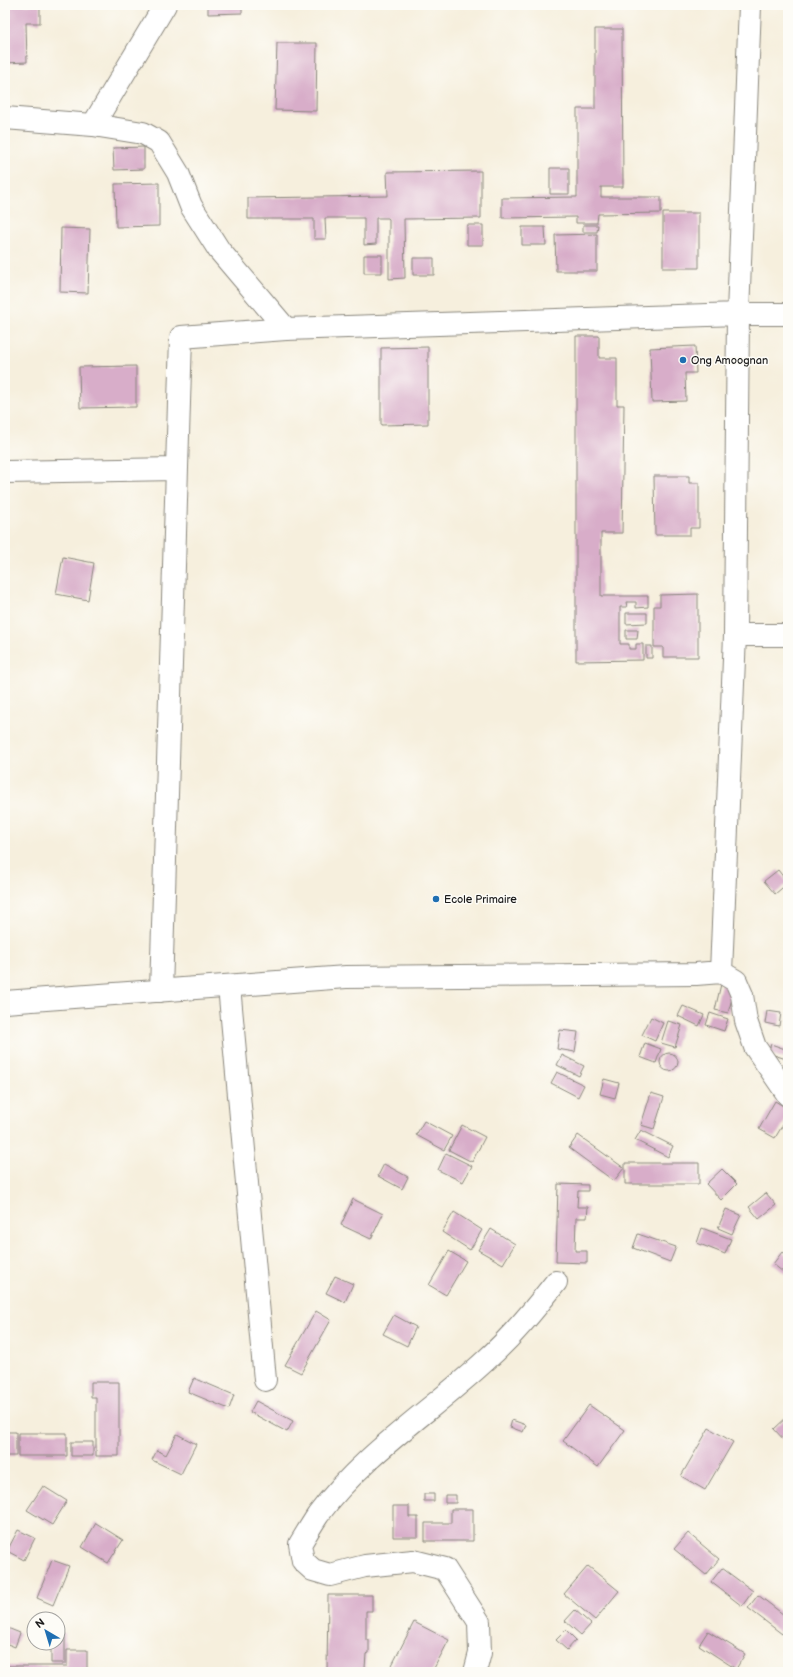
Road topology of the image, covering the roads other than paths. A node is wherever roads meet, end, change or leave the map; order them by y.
1 (165, 5) edge
2 (750, 5) edge
3 (5, 118) edge
4 (93, 125) junction
5 (738, 314) junction
6 (788, 314) edge
7 (286, 329) junction
8 (177, 469) junction
9 (5, 472) edge
10 (735, 635) junction
11 (788, 635) edge
12 (722, 972) junction
13 (229, 986) junction
14 (161, 991) junction
15 (5, 1002) edge
16 (788, 1095) edge
17 (556, 1282) dead end
18 (265, 1380) dead end
19 (475, 1672) edge

1 - 4 street
2 - 5 street
3 - 4 street
4 - 7 street
5 - 6 street
5 - 7 street
5 - 10 street
7 - 8 street
8 - 9 street
8 - 14 street
10 - 11 street
10 - 12 street
12 - 13 street
12 - 16 street
13 - 14 street
13 - 18 street
14 - 15 street
17 - 19 street

